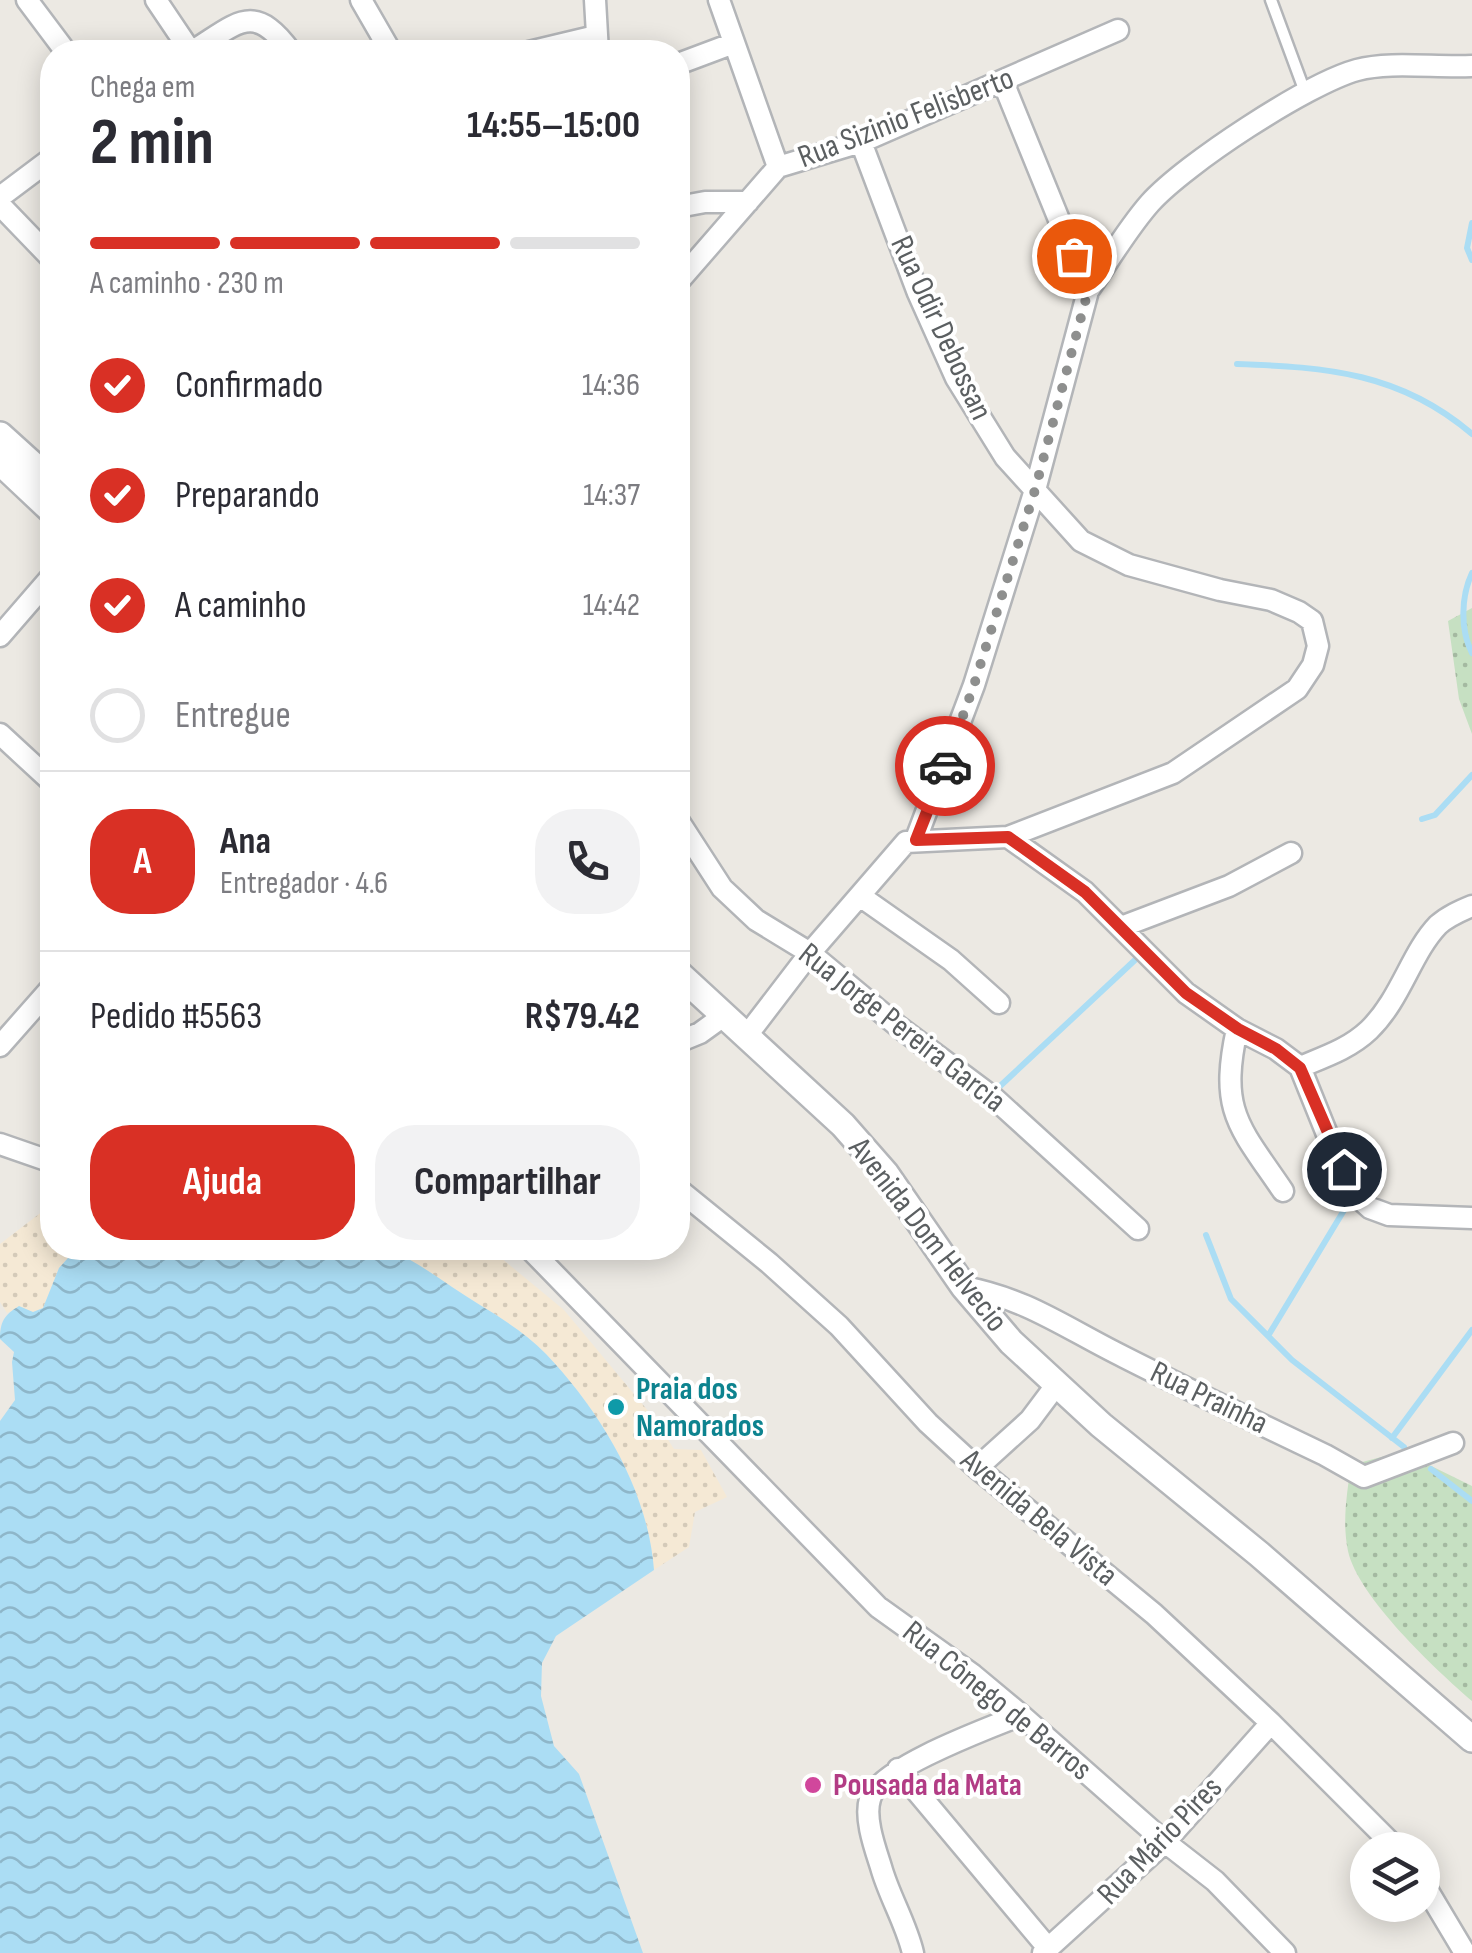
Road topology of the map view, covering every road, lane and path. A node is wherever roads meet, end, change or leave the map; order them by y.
1 (27, 0) edge
2 (156, 0) edge
3 (361, 0) edge
4 (595, 0) edge
5 (718, 0) edge
6 (1271, 0) edge
7 (1118, 30) dead end
8 (57, 40) edge
9 (183, 40) edge
10 (210, 40) edge
11 (282, 40) edge
12 (384, 40) edge
13 (597, 40) edge
14 (734, 43) junction
15 (690, 60) edge
16 (1472, 66) edge
17 (1003, 82) junction
18 (1305, 92) junction
19 (860, 142) junction
20 (778, 167) junction
21 (40, 168) edge
22 (0, 201) edge
23 (748, 202) junction
24 (690, 205) edge
25 (40, 246) edge
26 (690, 268) edge
27 (1088, 291) junction
28 (0, 435) edge
29 (0, 462) edge
30 (40, 471) edge
31 (1035, 490) junction
32 (40, 499) edge
33 (40, 590) edge
34 (0, 636) edge
35 (0, 734) edge
36 (40, 771) edge
37 (1008, 837) junction
38 (690, 839) edge
39 (916, 840) junction
40 (1292, 852) dead end
41 (860, 896) junction
42 (1472, 906) edge
43 (1121, 926) junction
44 (810, 953) junction
45 (690, 983) edge
46 (40, 1001) edge
47 (1000, 1003) dead end
48 (726, 1014) junction
49 (1238, 1029) junction
50 (748, 1034) junction
51 (690, 1037) edge
52 (0, 1046) edge
53 (1300, 1068) junction
54 (0, 1144) edge
55 (40, 1158) edge
56 (1283, 1191) dead end
57 (690, 1200) edge
58 (1472, 1218) edge
59 (1138, 1229) dead end
60 (541, 1260) edge
61 (964, 1287) junction
62 (1057, 1384) junction
63 (1454, 1443) dead end
64 (978, 1468) junction
65 (1021, 1714) junction
66 (1271, 1723) junction
67 (1472, 1739) edge
68 (898, 1770) junction
69 (1380, 1832) edge
70 (1165, 1842) junction
71 (1440, 1912) edge
72 (1046, 1950) edge
73 (913, 1953) edge
74 (1285, 1953) edge
75 (1464, 1953) edge

1 - 8 street
2 - 9 street
3 - 12 street
4 - 13 street
5 - 14 street
6 - 18 lane
7 - 17 street, Rua Sizinio Felisberto
10 - 11 street
14 - 15 street
14 - 20 street
16 - 18 street
17 - 19 street, Rua Sizinio Felisberto
17 - 27 street
18 - 27 street
19 - 20 street, Rua Sizinio Felisberto
19 - 31 street, Rua Odir Debossan
20 - 23 street, Rua Sizinio Felisberto
21 - 22 street
22 - 25 street
23 - 24 street
23 - 26 street, Rua Sizinio Felisberto
27 - 31 street
28 - 30 street
29 - 32 street
31 - 37 street, Rua Odir Debossan
31 - 39 street
33 - 34 street
35 - 36 street
37 - 39 street
37 - 43 street
38 - 44 street, Rua Jorge Pereira Garcia
39 - 41 street
40 - 43 street
41 - 44 street
41 - 47 street
42 - 53 street
43 - 49 street
44 - 50 street
44 - 59 street, Rua Jorge Pereira Garcia
45 - 48 street, Avenida Dom Helvecio
46 - 52 street
48 - 50 street, Avenida Dom Helvecio
48 - 51 street
49 - 53 street
49 - 56 street
50 - 61 street, Avenida Dom Helvecio
53 - 58 street
54 - 55 street
57 - 64 street, Avenida Bela Vista
60 - 65 street, Rua Cônego de Barros
61 - 62 street, Avenida Dom Helvecio
61 - 63 street, Rua Prainha
62 - 64 street
62 - 67 street, Avenida Dom Helvecio
64 - 66 street, Avenida Bela Vista
65 - 68 street
65 - 70 street, Rua Cônego de Barros
66 - 69 street, Avenida Bela Vista
66 - 70 street, Rua Mário Pires
68 - 72 street
68 - 73 street
70 - 72 street, Rua Mário Pires
70 - 74 street, Rua Cônego de Barros
71 - 75 street

